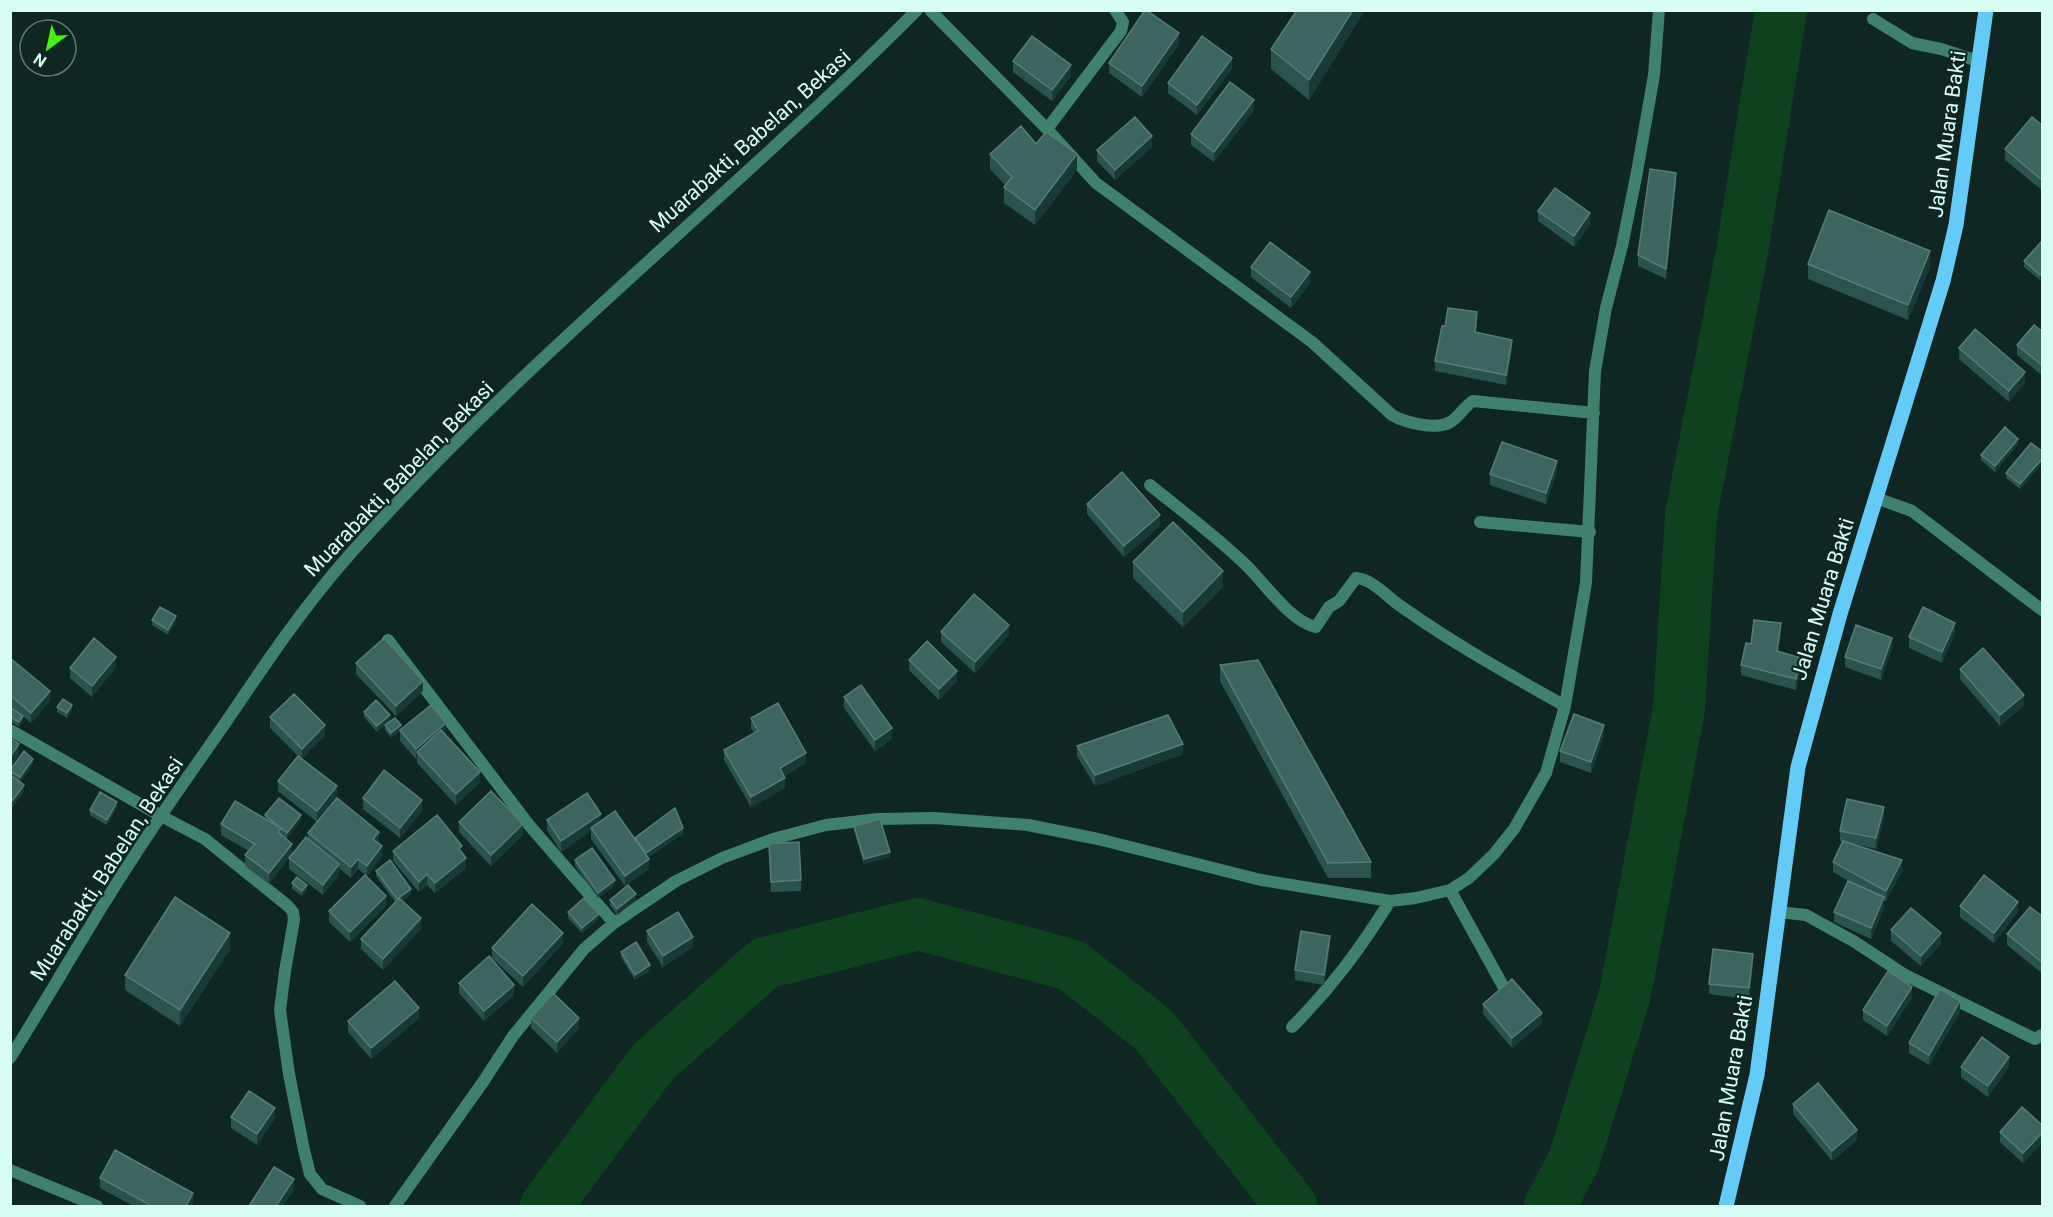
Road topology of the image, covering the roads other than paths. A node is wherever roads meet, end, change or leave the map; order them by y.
1 (917, 10) edge
2 (930, 10) edge
3 (1115, 10) edge
4 (1659, 10) edge
5 (1986, 10) edge
6 (1873, 19) dead end
7 (1978, 61) junction
8 (1047, 129) junction
9 (1594, 413) junction
10 (1150, 485) dead end
11 (1876, 498) junction
12 (1480, 522) dead end
13 (1590, 532) junction
14 (2043, 610) edge
15 (388, 640) edge
16 (1565, 706) junction
17 (10, 730) edge
18 (161, 816) junction
19 (1450, 890) junction
20 (1390, 901) junction
21 (1779, 912) junction
22 (614, 923) junction
23 (1503, 986) edge
24 (1292, 1027) dead end
25 (2043, 1035) edge
26 (10, 1058) edge
27 (10, 1170) edge
28 (97, 1206) edge
29 (360, 1206) edge
30 (395, 1206) edge
31 (1726, 1206) edge

1 - 18 street, Muarabakti, Babelan, Bekasi
2 - 8 street
3 - 8 street
4 - 9 street
5 - 7 main road, Jalan Muara Bakti
6 - 7 street
7 - 11 main road, Jalan Muara Bakti
8 - 9 street
9 - 13 street
10 - 16 street
11 - 14 street
11 - 21 main road, Jalan Muara Bakti
12 - 13 street
13 - 16 street
15 - 22 street
16 - 19 street
17 - 18 street
18 - 26 street, Muarabakti, Babelan, Bekasi
18 - 29 street
19 - 20 street
19 - 23 street
20 - 22 street
20 - 24 street
21 - 25 street
21 - 31 main road, Jalan Muara Bakti
22 - 30 street
27 - 28 street

